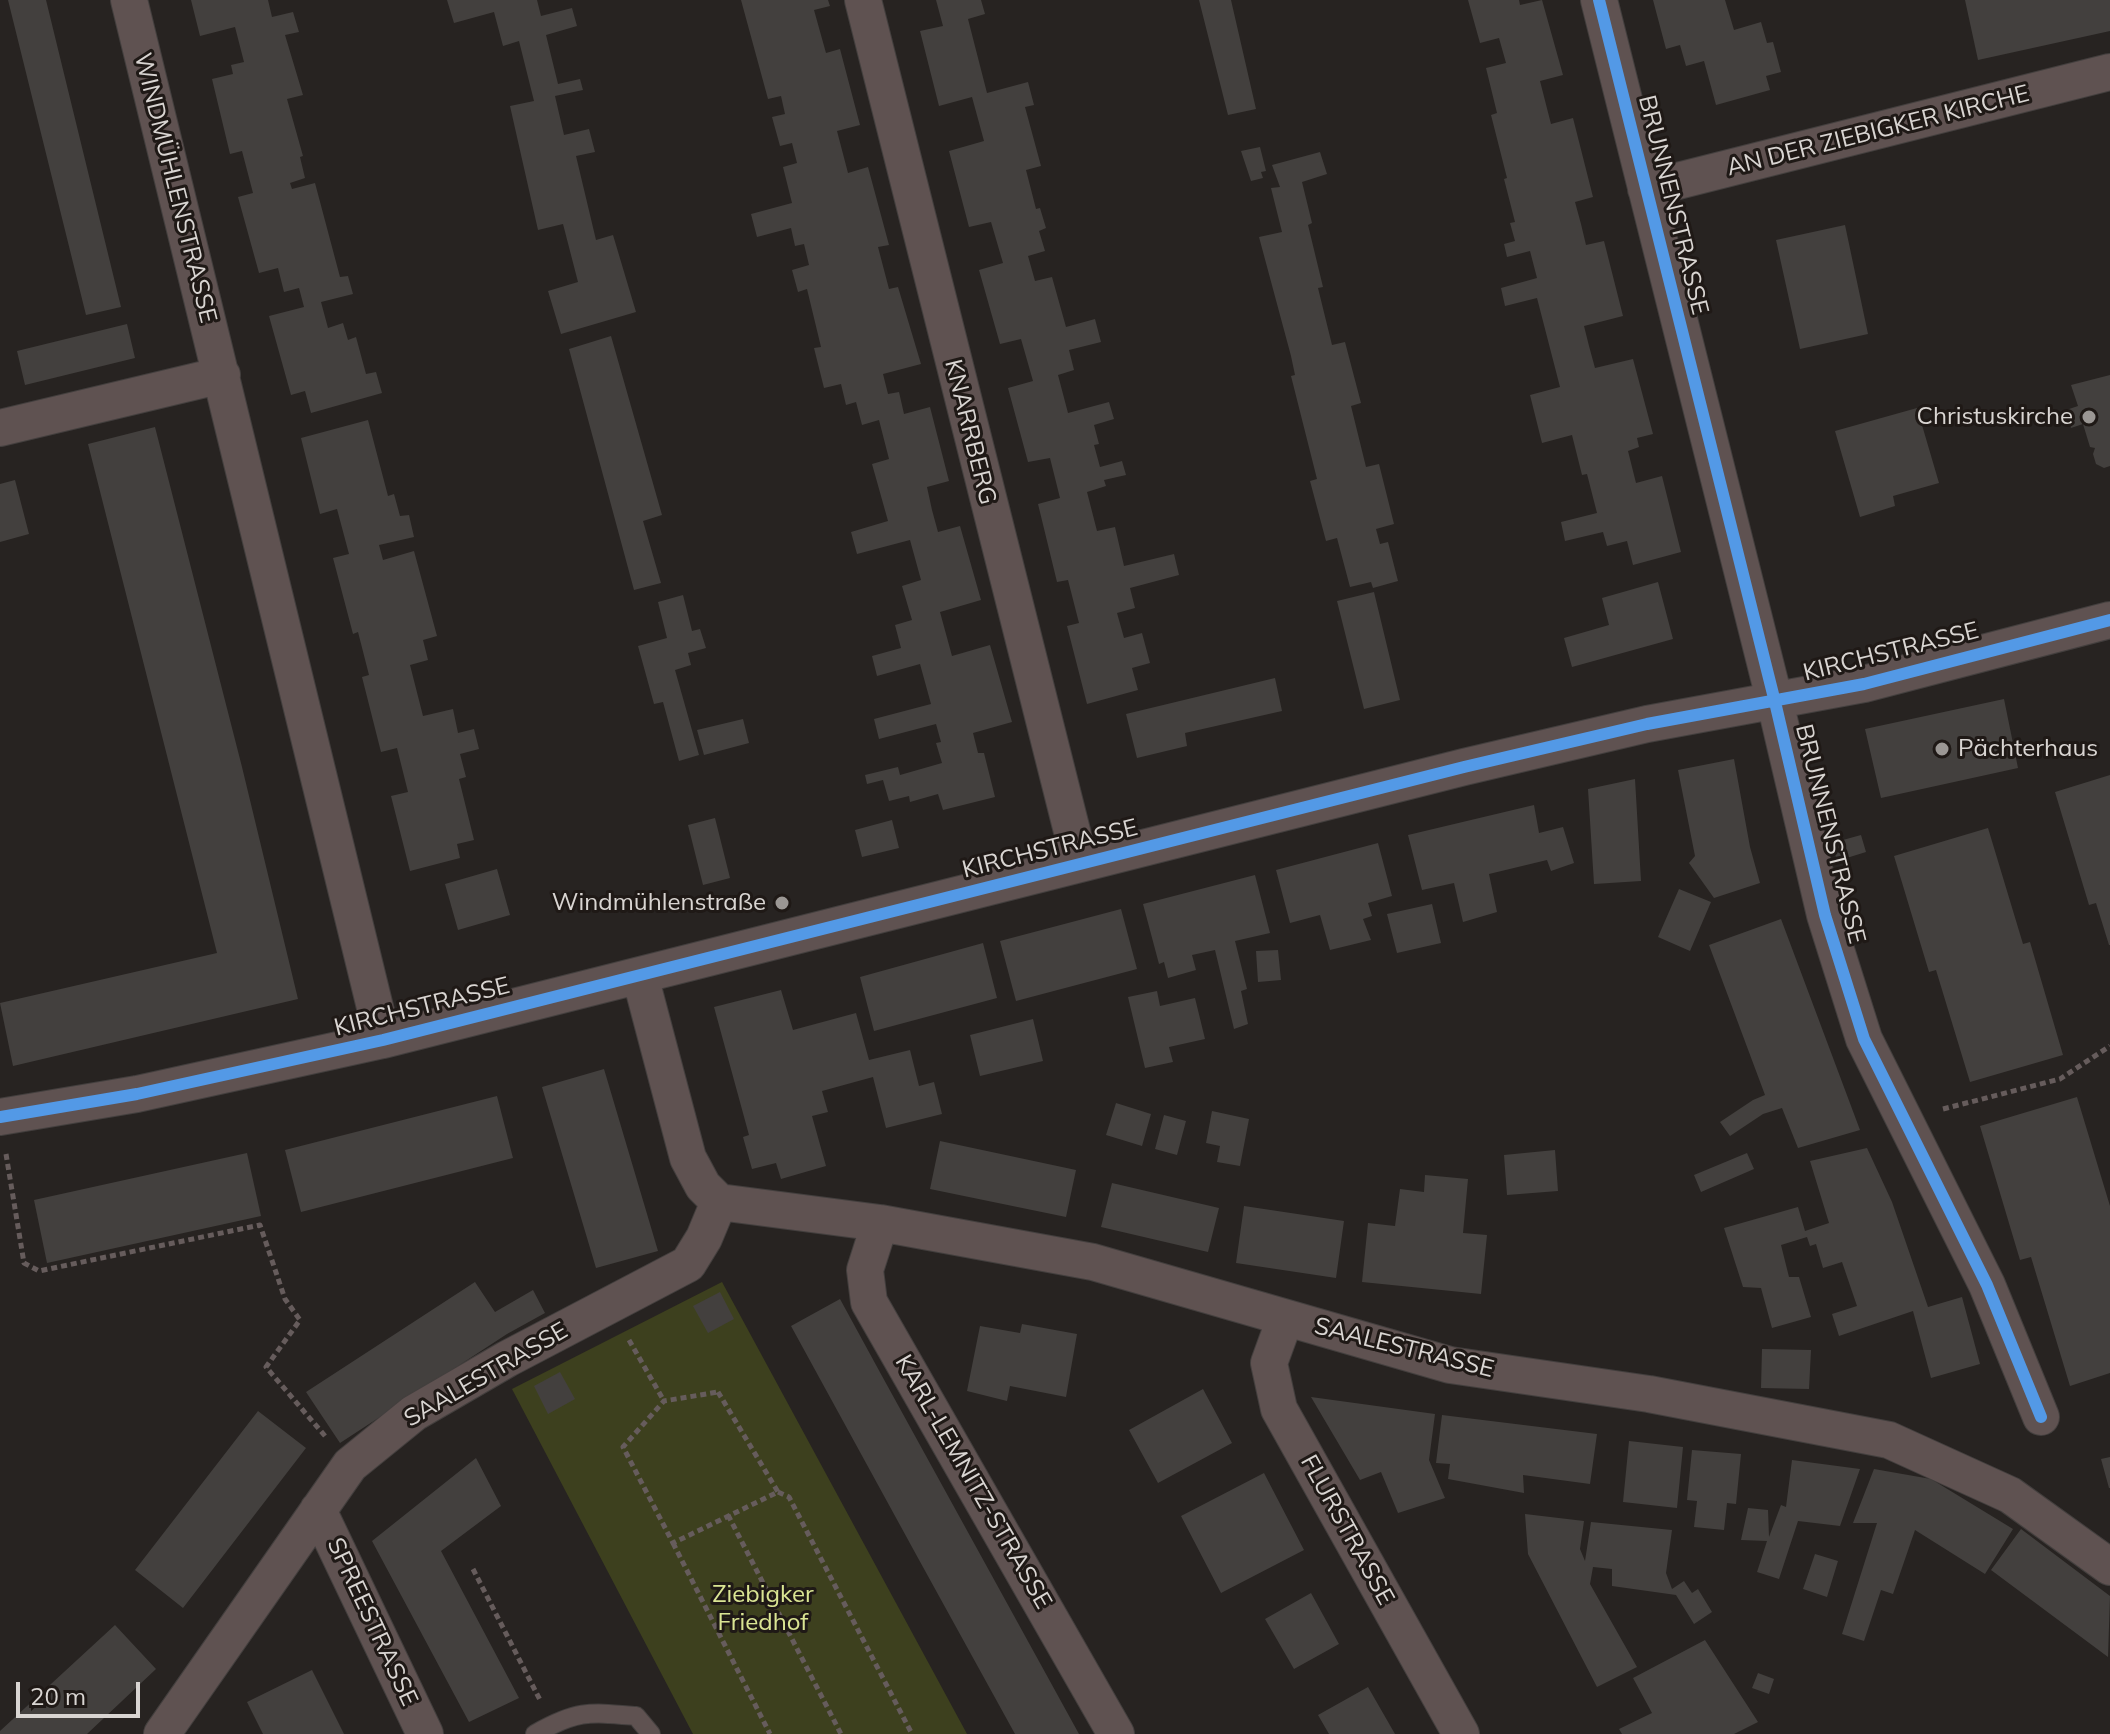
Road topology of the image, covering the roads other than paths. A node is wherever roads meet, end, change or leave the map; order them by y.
1 (129, 0) edge
2 (863, 0) edge
3 (1599, 0) edge
4 (2110, 72) edge
5 (1646, 189) junction
6 (222, 375) junction
7 (0, 428) edge
8 (2110, 620) edge
9 (1775, 702) junction
10 (1080, 863) junction
11 (640, 976) junction
12 (383, 1040) junction
13 (0, 1117) edge
14 (719, 1202) junction
15 (880, 1223) junction
16 (1285, 1319) junction
17 (2041, 1417) dead end
18 (318, 1510) junction
19 (2110, 1567) edge
20 (162, 1734) edge
21 (425, 1734) edge
22 (535, 1734) edge
23 (651, 1734) edge
24 (1116, 1734) edge
25 (1461, 1734) edge

1 - 6 street, WINDMÜHLENSTRASSE
2 - 10 street, KNARRBERG
3 - 5 street, BRUNNENSTRASSE
4 - 5 street, AN DER ZIEBIGKER KIRCHE
5 - 9 street, BRUNNENSTRASSE
6 - 7 street
6 - 12 street, WINDMÜHLENSTRASSE
8 - 9 street, KIRCHSTRASSE
9 - 10 street, KIRCHSTRASSE
9 - 17 street, BRUNNENSTRASSE
10 - 11 street, KIRCHSTRASSE
11 - 12 street, KIRCHSTRASSE
11 - 14 street
12 - 13 street, KIRCHSTRASSE
14 - 15 street, SAALESTRASSE
14 - 18 street, SAALESTRASSE
15 - 16 street, SAALESTRASSE
15 - 24 street, KARL-LEMNITZ-STRASSE
16 - 19 street, SAALESTRASSE
16 - 25 street, FLURSTRASSE
18 - 20 street, SAALESTRASSE
18 - 21 street, SPREESTRASSE
22 - 23 lane

